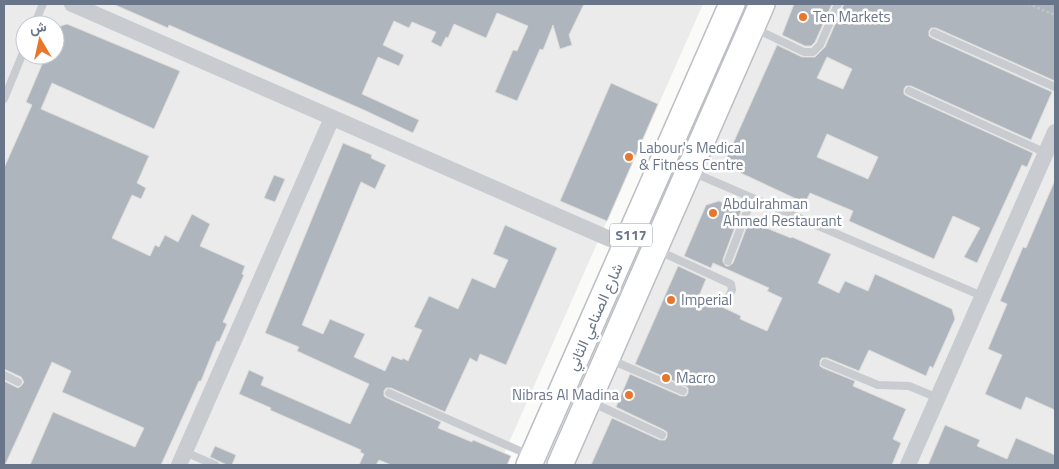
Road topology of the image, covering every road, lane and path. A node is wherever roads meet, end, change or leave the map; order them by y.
1 (72, 4) edge
2 (732, 4) edge
3 (762, 4) edge
4 (838, 4) edge
5 (1028, 4) edge
6 (1055, 15) edge
7 (752, 27) junction
8 (934, 33) dead end
9 (18, 65) edge
10 (1055, 87) edge
11 (910, 91) dead end
12 (4, 99) edge
13 (332, 118) junction
14 (1055, 132) edge
15 (1046, 153) junction
16 (689, 171) junction
17 (752, 198) junction
18 (626, 246) junction
19 (655, 249) junction
20 (728, 261) dead end
21 (982, 296) junction
22 (726, 302) dead end
23 (608, 358) junction
24 (825, 362) dead end
25 (4, 375) edge
26 (18, 382) dead end
27 (683, 392) dead end
28 (389, 394) dead end
29 (938, 398) junction
30 (590, 401) junction
31 (662, 435) dead end
32 (182, 459) edge
33 (531, 461) edge
34 (563, 464) edge
35 (215, 465) edge
36 (908, 465) edge

1 - 13 street
2 - 18 main road, شارع الصناعي الثاني / S117
3 - 7 main road, شارع الصناعي الثاني / S117
4 - 7 lane
5 - 6 path
7 - 16 main road, شارع الصناعي الثاني / S117
8 - 10 lane
9 - 12 lane
11 - 15 lane
13 - 18 street
13 - 32 street
14 - 15 street
15 - 21 street
16 - 17 lane
16 - 19 main road, شارع الصناعي الثاني / S117
17 - 20 lane
17 - 21 lane
18 - 33 main road, شارع الصناعي الثاني / S117
19 - 22 lane
19 - 23 main road, شارع الصناعي الثاني / S117
21 - 29 street
23 - 27 lane
23 - 30 main road, شارع الصناعي الثاني / S117
24 - 29 lane
25 - 26 lane
28 - 33 lane
29 - 36 street
30 - 31 lane
30 - 34 main road, شارع الصناعي الثاني / S117
32 - 35 lane

